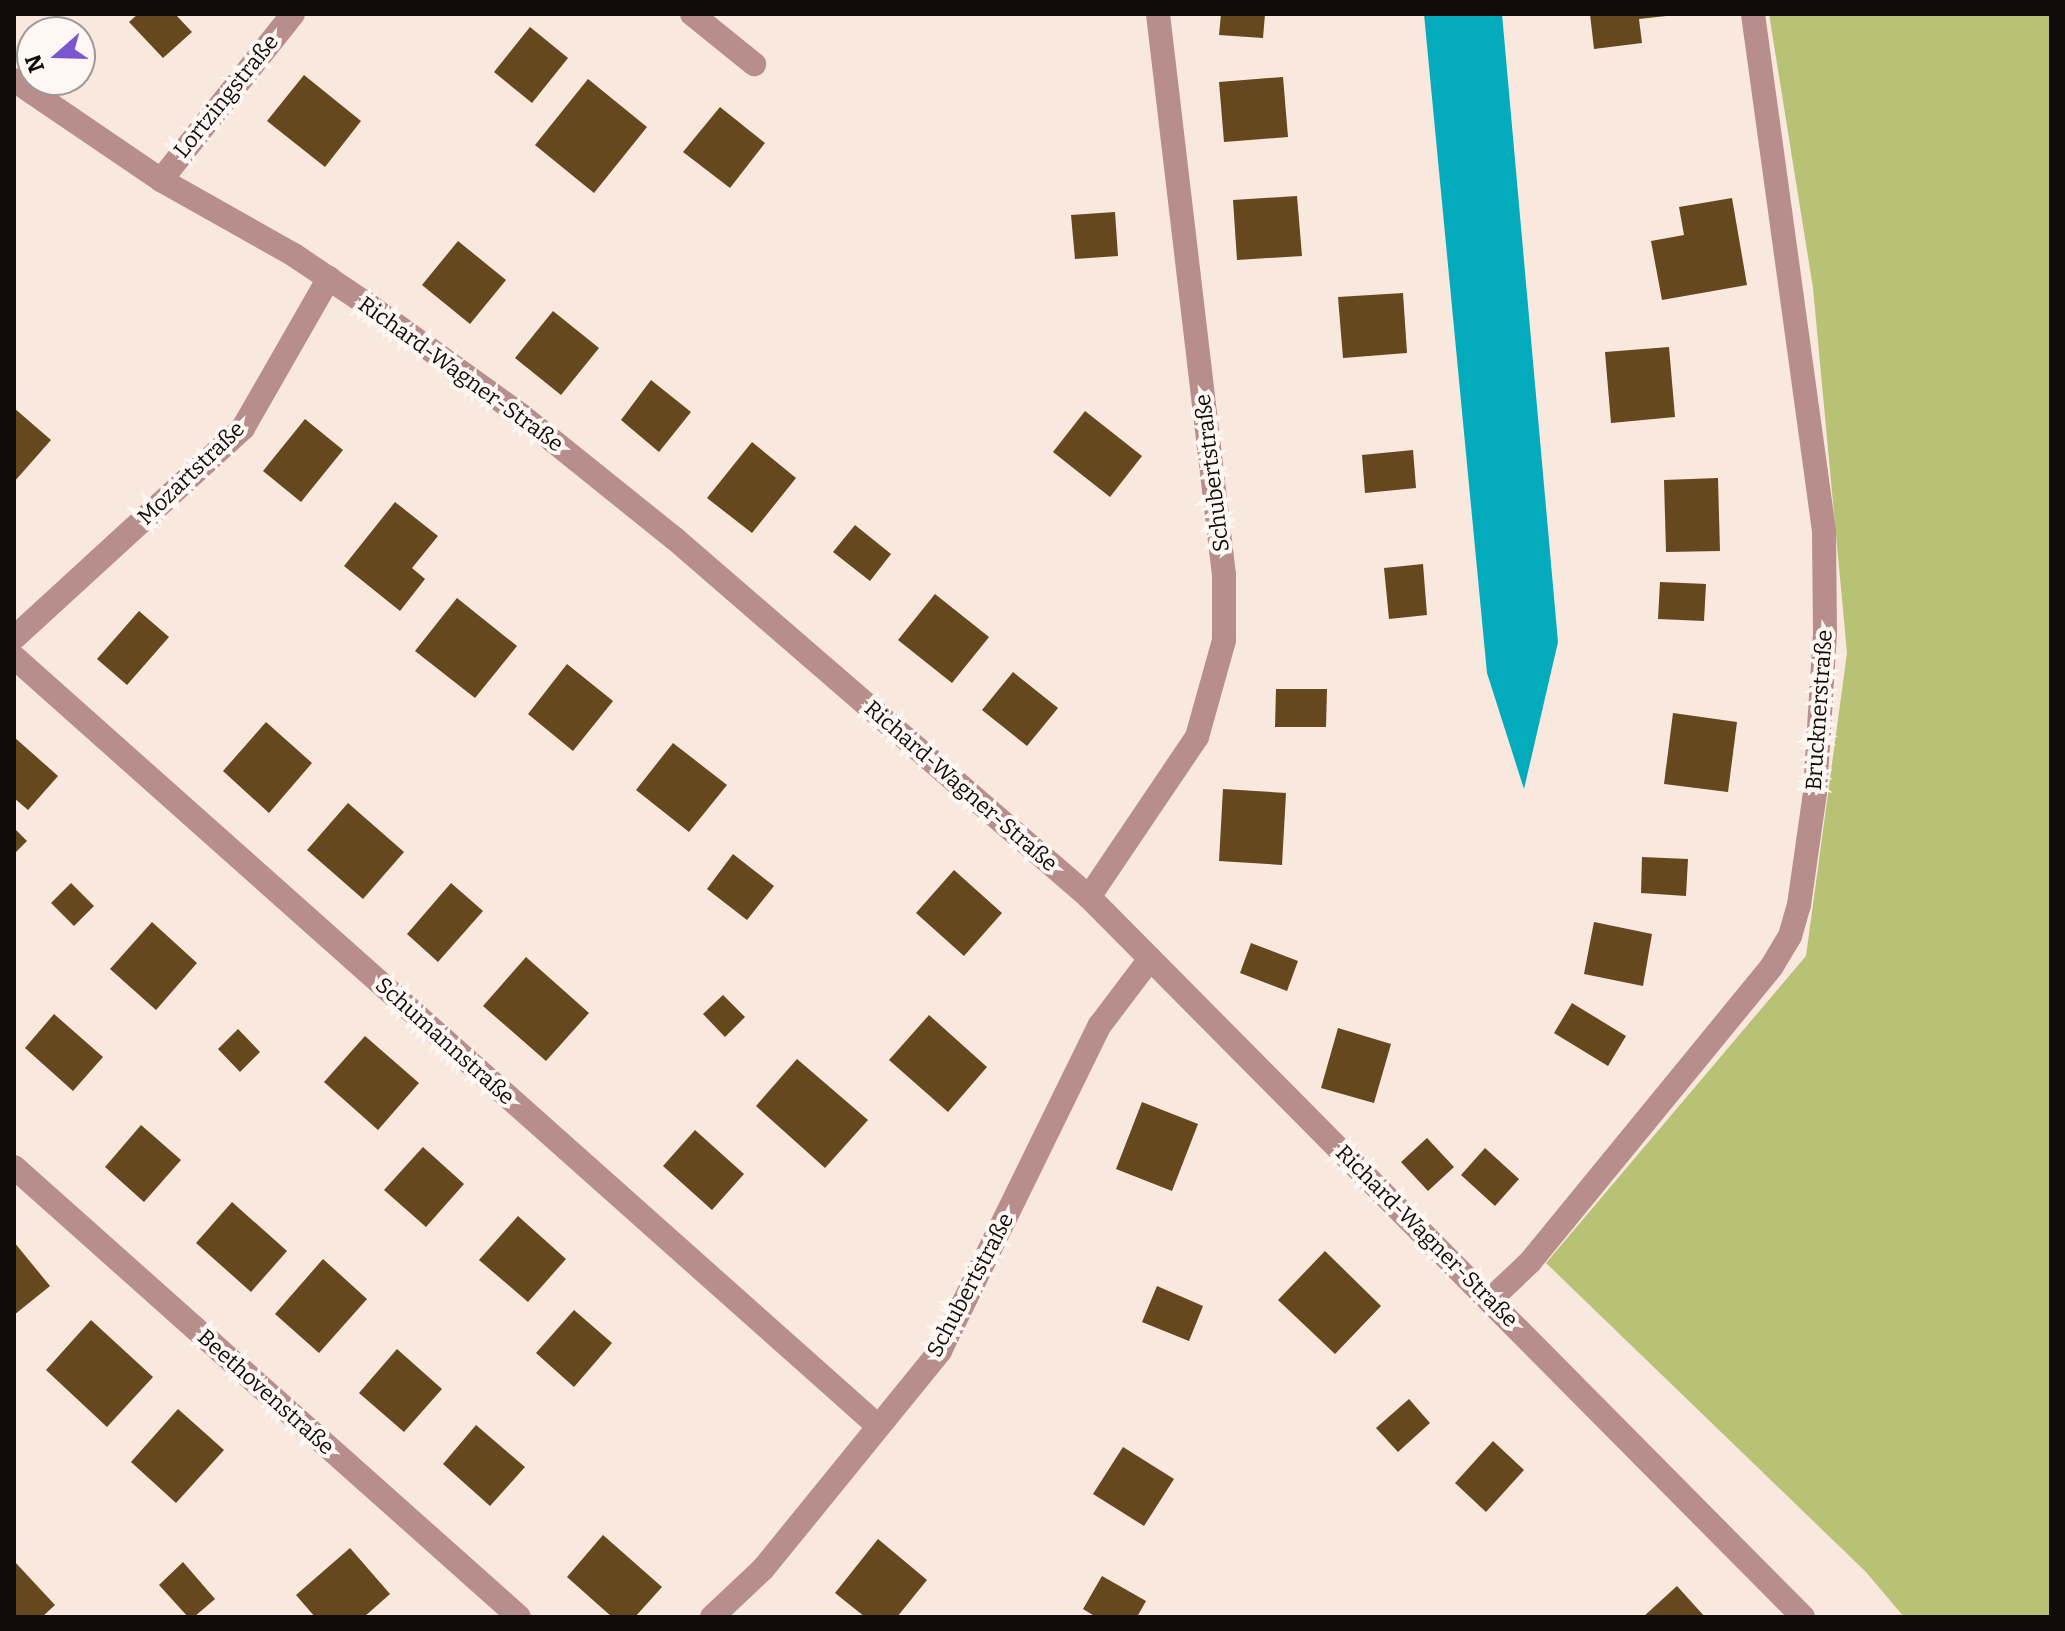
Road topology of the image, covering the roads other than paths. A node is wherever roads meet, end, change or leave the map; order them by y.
1 (293, 14) edge
2 (692, 14) edge
3 (1158, 14) edge
4 (1753, 14) edge
5 (754, 64) dead end
6 (14, 80) edge
7 (161, 180) junction
8 (329, 278) junction
9 (14, 638) edge
10 (14, 657) edge
11 (1089, 897) junction
12 (1150, 959) junction
13 (14, 1167) edge
14 (1490, 1300) junction
15 (877, 1425) junction
16 (519, 1617) edge
17 (712, 1617) edge
18 (1803, 1617) edge

1 - 7 street, Lortzingstraße
2 - 5 street
3 - 11 street, Schubertstraße
4 - 14 street, Brucknerstraße
6 - 7 street, Richard-Wagner-Straße
7 - 8 street, Richard-Wagner-Straße
8 - 9 street, Mozartstraße
8 - 11 street, Richard-Wagner-Straße
10 - 15 street, Schumannstraße
11 - 12 street, Richard-Wagner-Straße
12 - 14 street, Richard-Wagner-Straße
12 - 15 street, Schubertstraße
13 - 16 street, Beethovenstraße
14 - 18 street, Richard-Wagner-Straße
15 - 17 street, Schubertstraße

